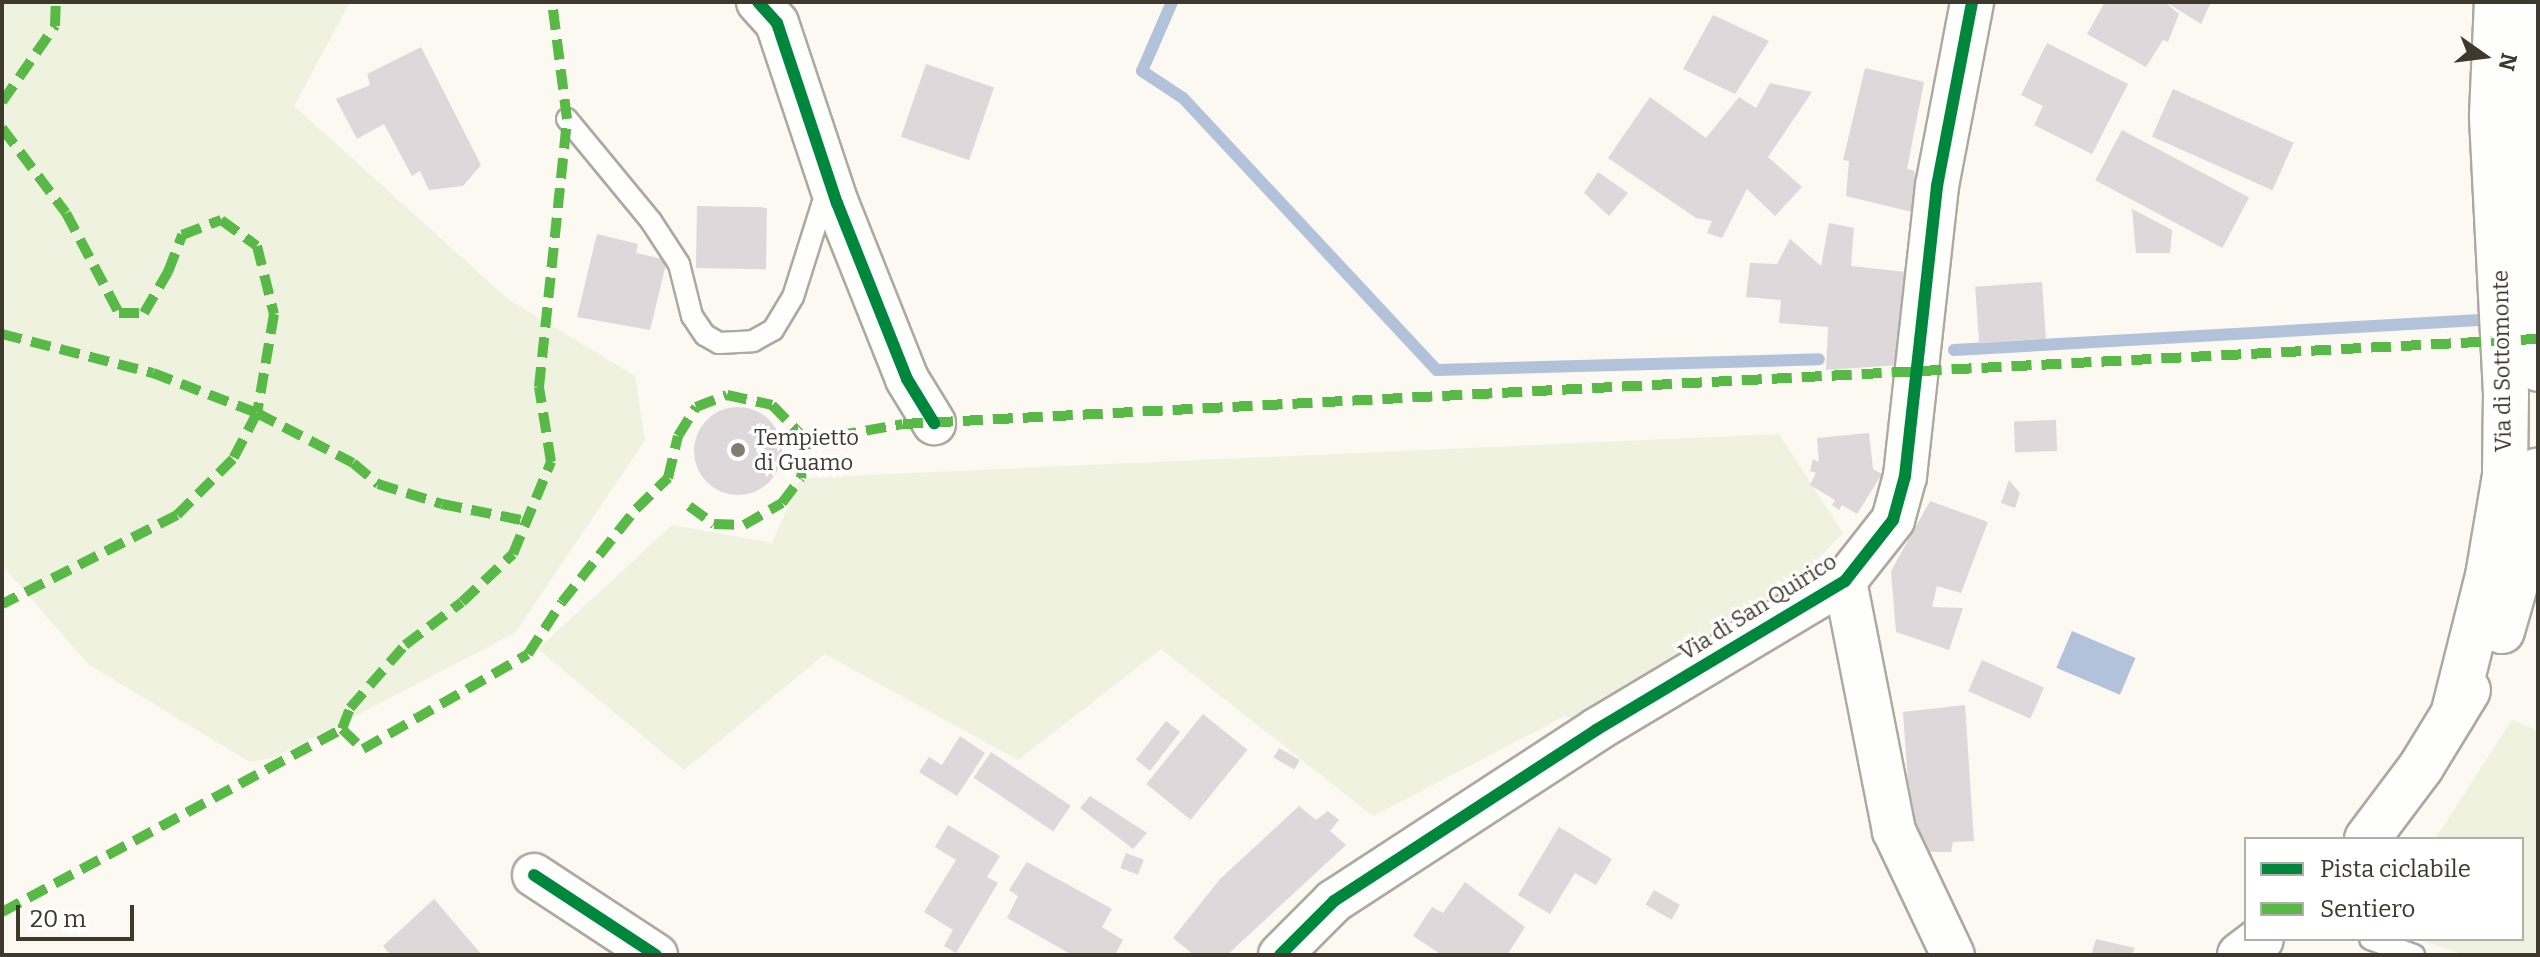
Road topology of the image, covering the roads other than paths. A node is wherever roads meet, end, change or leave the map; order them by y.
1 (758, 2) edge
2 (1972, 2) edge
3 (2497, 2) edge
4 (2528, 2) edge
5 (567, 119) dead end
6 (837, 203) junction
7 (2538, 324) edge
8 (2538, 369) edge
9 (934, 423) dead end
10 (2538, 470) edge
11 (1845, 581) junction
12 (2453, 715) junction
13 (2368, 837) edge
14 (534, 875) dead end
15 (2258, 941) edge
16 (2376, 941) edge
17 (656, 955) edge
18 (1280, 955) edge
19 (1953, 955) edge
20 (2240, 955) edge
21 (2414, 955) edge

1 - 6 street
2 - 11 street, Via di San Quirico
3 - 12 main road, Via di Sottomonte
4 - 7 main road, Via di Sottomonte
5 - 6 lane
6 - 9 street
7 - 8 main road, Via di Sottomonte
10 - 12 main road, Via di Sottomonte
11 - 18 street, Via di San Quirico
11 - 19 street
12 - 13 main road, Via di Sottomonte
14 - 17 street
15 - 20 main road
16 - 21 lane

